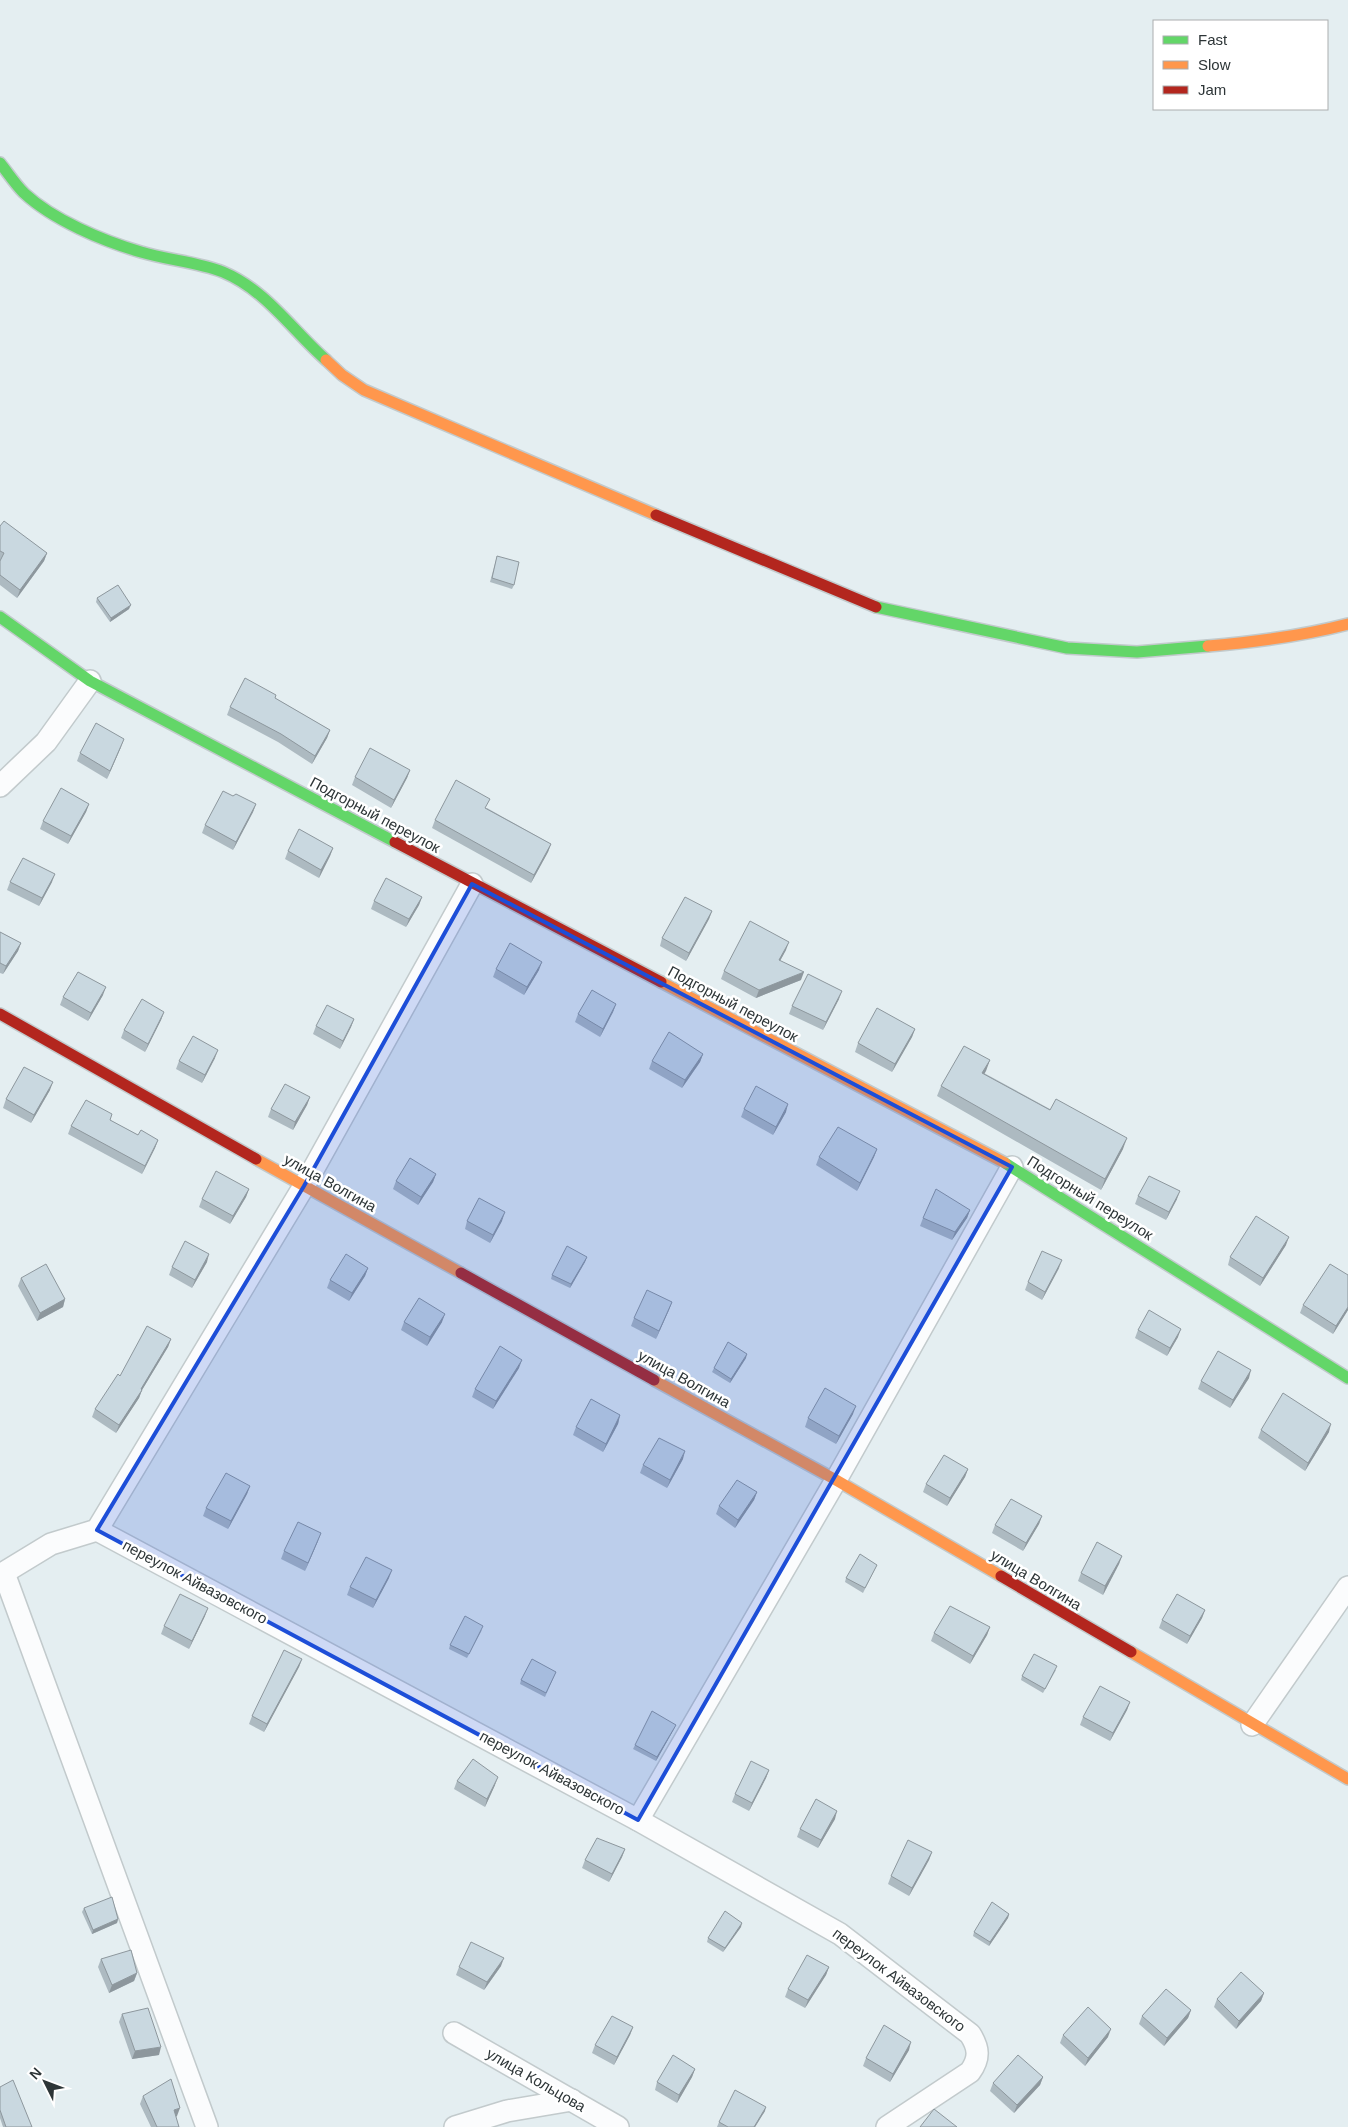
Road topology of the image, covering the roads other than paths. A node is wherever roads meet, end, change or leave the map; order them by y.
1 (0, 163) edge
2 (0, 617) edge
3 (1348, 624) edge
4 (90, 681) junction
5 (0, 786) edge
6 (472, 884) junction
7 (0, 1014) edge
8 (1012, 1167) junction
9 (304, 1186) junction
10 (1348, 1378) edge
11 (836, 1480) junction
12 (97, 1530) junction
13 (2, 1574) edge
14 (1348, 1587) edge
15 (1252, 1725) junction
16 (1348, 1779) edge
17 (638, 1820) junction
18 (454, 2033) dead end
19 (572, 2100) junction
20 (207, 2127) edge
21 (455, 2127) edge
22 (618, 2127) edge
23 (887, 2127) edge

1 - 3 street
2 - 4 street, Подгорный переулок
4 - 5 street
4 - 6 street, Подгорный переулок
6 - 8 street, Подгорный переулок
6 - 9 street
7 - 9 street, улица Волгина
8 - 10 street, Подгорный переулок
8 - 11 street
9 - 11 street, улица Волгина
9 - 12 street
11 - 15 street, улица Волгина
11 - 17 street
12 - 13 street
12 - 17 street, переулок Айвазовского
13 - 20 street
14 - 15 street
15 - 16 street, улица Волгина
17 - 23 street, переулок Айвазовского
18 - 19 street, улица Кольцова
19 - 21 street
19 - 22 street, улица Кольцова

